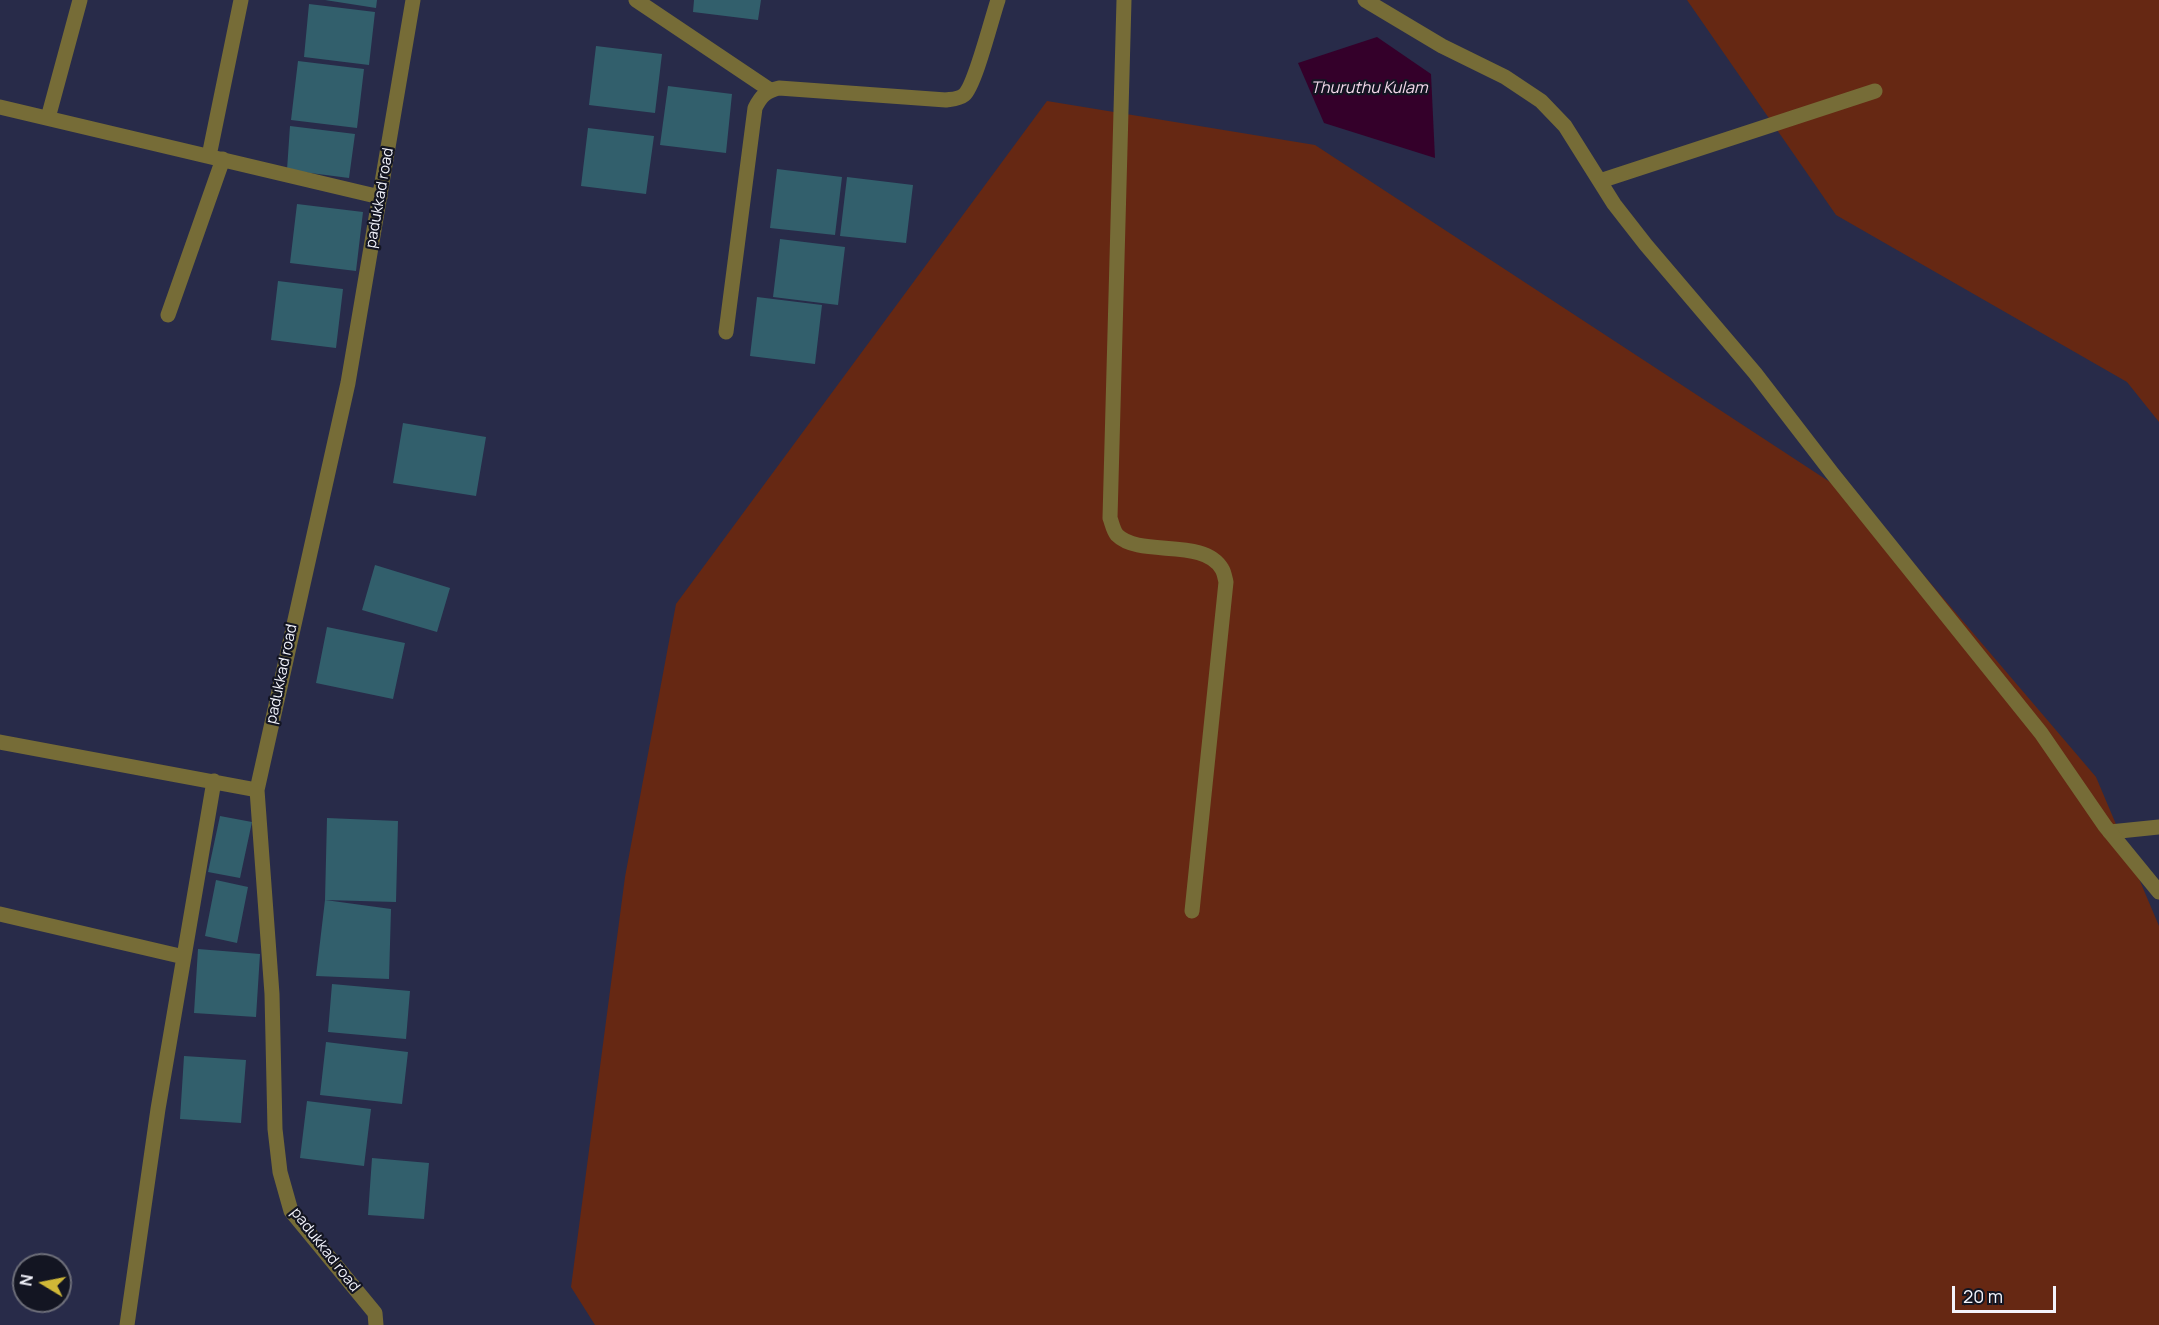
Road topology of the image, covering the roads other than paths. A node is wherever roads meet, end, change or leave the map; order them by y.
1 (80, 0) edge
2 (241, 0) edge
3 (413, 0) edge
4 (636, 0) edge
5 (998, 0) edge
6 (1124, 0) edge
7 (1365, 0) edge
8 (770, 90) junction
9 (1875, 91) dead end
10 (0, 107) edge
11 (48, 118) junction
12 (216, 158) junction
13 (1600, 181) junction
14 (380, 197) junction
15 (168, 315) dead end
16 (726, 332) dead end
17 (0, 742) edge
18 (214, 781) junction
19 (257, 789) junction
20 (2159, 827) edge
21 (2110, 832) junction
22 (2159, 892) edge
23 (1192, 911) dead end
24 (0, 914) edge
25 (184, 957) junction
26 (127, 1325) edge
27 (376, 1325) edge

1 - 11 street
2 - 12 street
3 - 14 street, padukkad road
4 - 8 street
5 - 8 street
6 - 23 street
7 - 13 street
8 - 16 street
9 - 13 street
10 - 11 street
11 - 12 street
12 - 14 street
12 - 15 street
13 - 21 street
14 - 19 street, padukkad road
17 - 18 street
18 - 19 street
18 - 25 street
19 - 27 street, padukkad road
20 - 21 street
21 - 22 street
24 - 25 street
25 - 26 street

